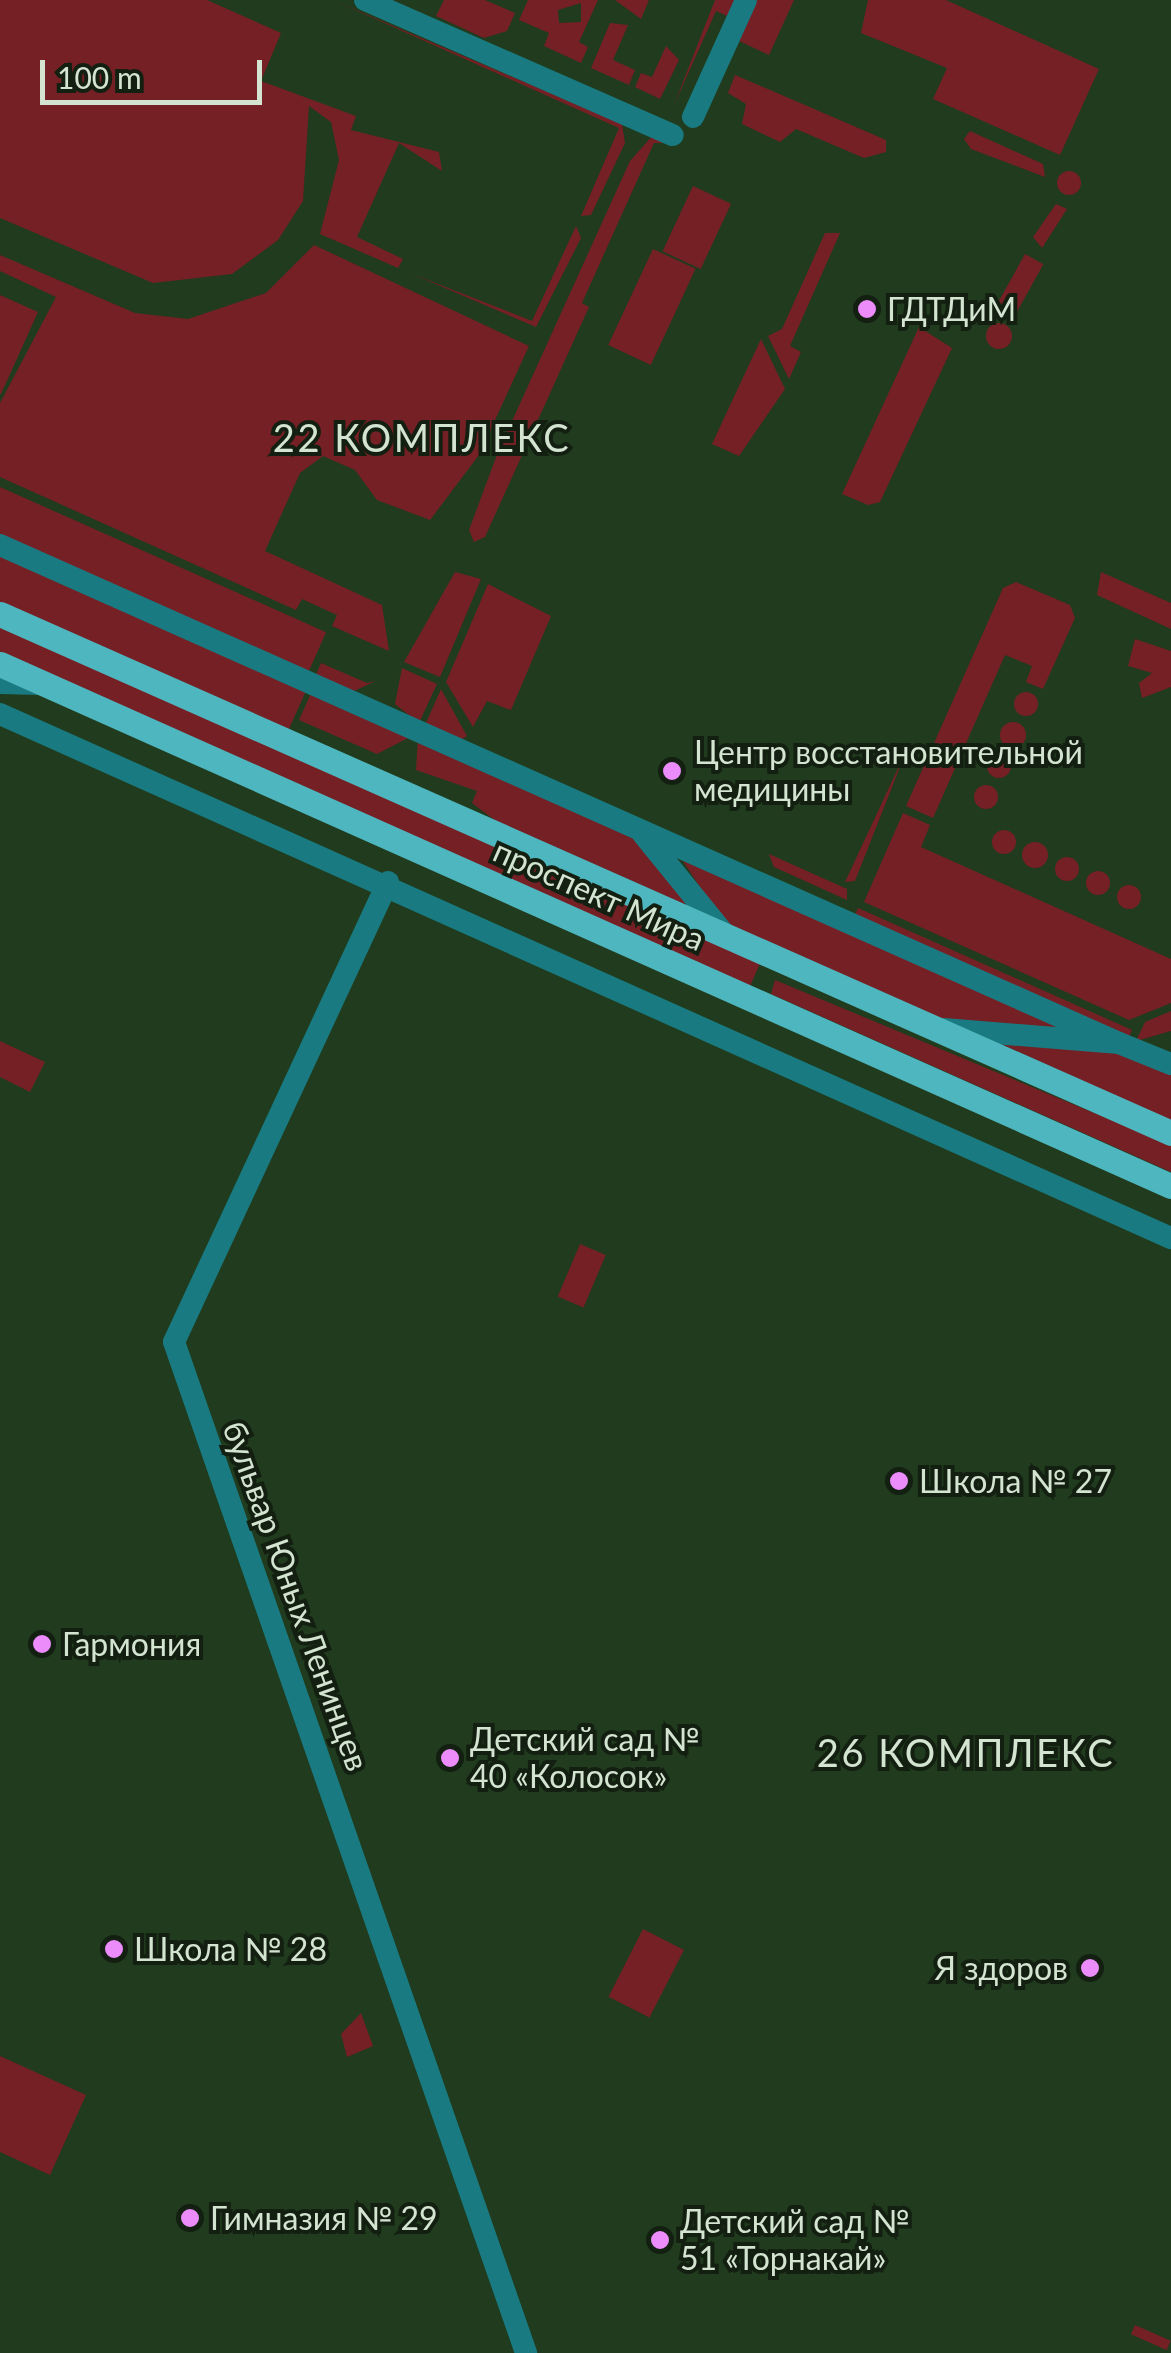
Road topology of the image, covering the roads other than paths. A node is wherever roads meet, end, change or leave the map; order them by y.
1 (366, 0) edge
2 (746, 0) edge
3 (693, 117) dead end
4 (673, 135) dead end
5 (0, 546) edge
6 (0, 614) edge
7 (0, 664) edge
8 (0, 682) edge
9 (48, 684) junction
10 (0, 714) edge
11 (638, 828) junction
12 (388, 882) junction
13 (726, 936) junction
14 (788, 964) junction
15 (769, 1005) junction
16 (930, 1028) junction
17 (1171, 1042) edge
18 (1129, 1047) junction
19 (1171, 1064) edge
20 (1171, 1133) edge
21 (1171, 1186) edge
22 (1171, 1238) edge
23 (526, 2353) edge

1 - 4 street
2 - 3 street
5 - 11 street
6 - 13 main road, проспект Мира
7 - 9 main road, проспект Мира
8 - 9 street
9 - 15 main road, проспект Мира
10 - 12 street
11 - 13 street
11 - 18 street
12 - 22 street
12 - 23 street, бульвар Юных Ленинцев
13 - 14 main road, проспект Мира
14 - 15 main road
14 - 16 main road, проспект Мира
15 - 21 main road, проспект Мира
16 - 18 street
16 - 20 main road, проспект Мира
17 - 18 street
18 - 19 street

